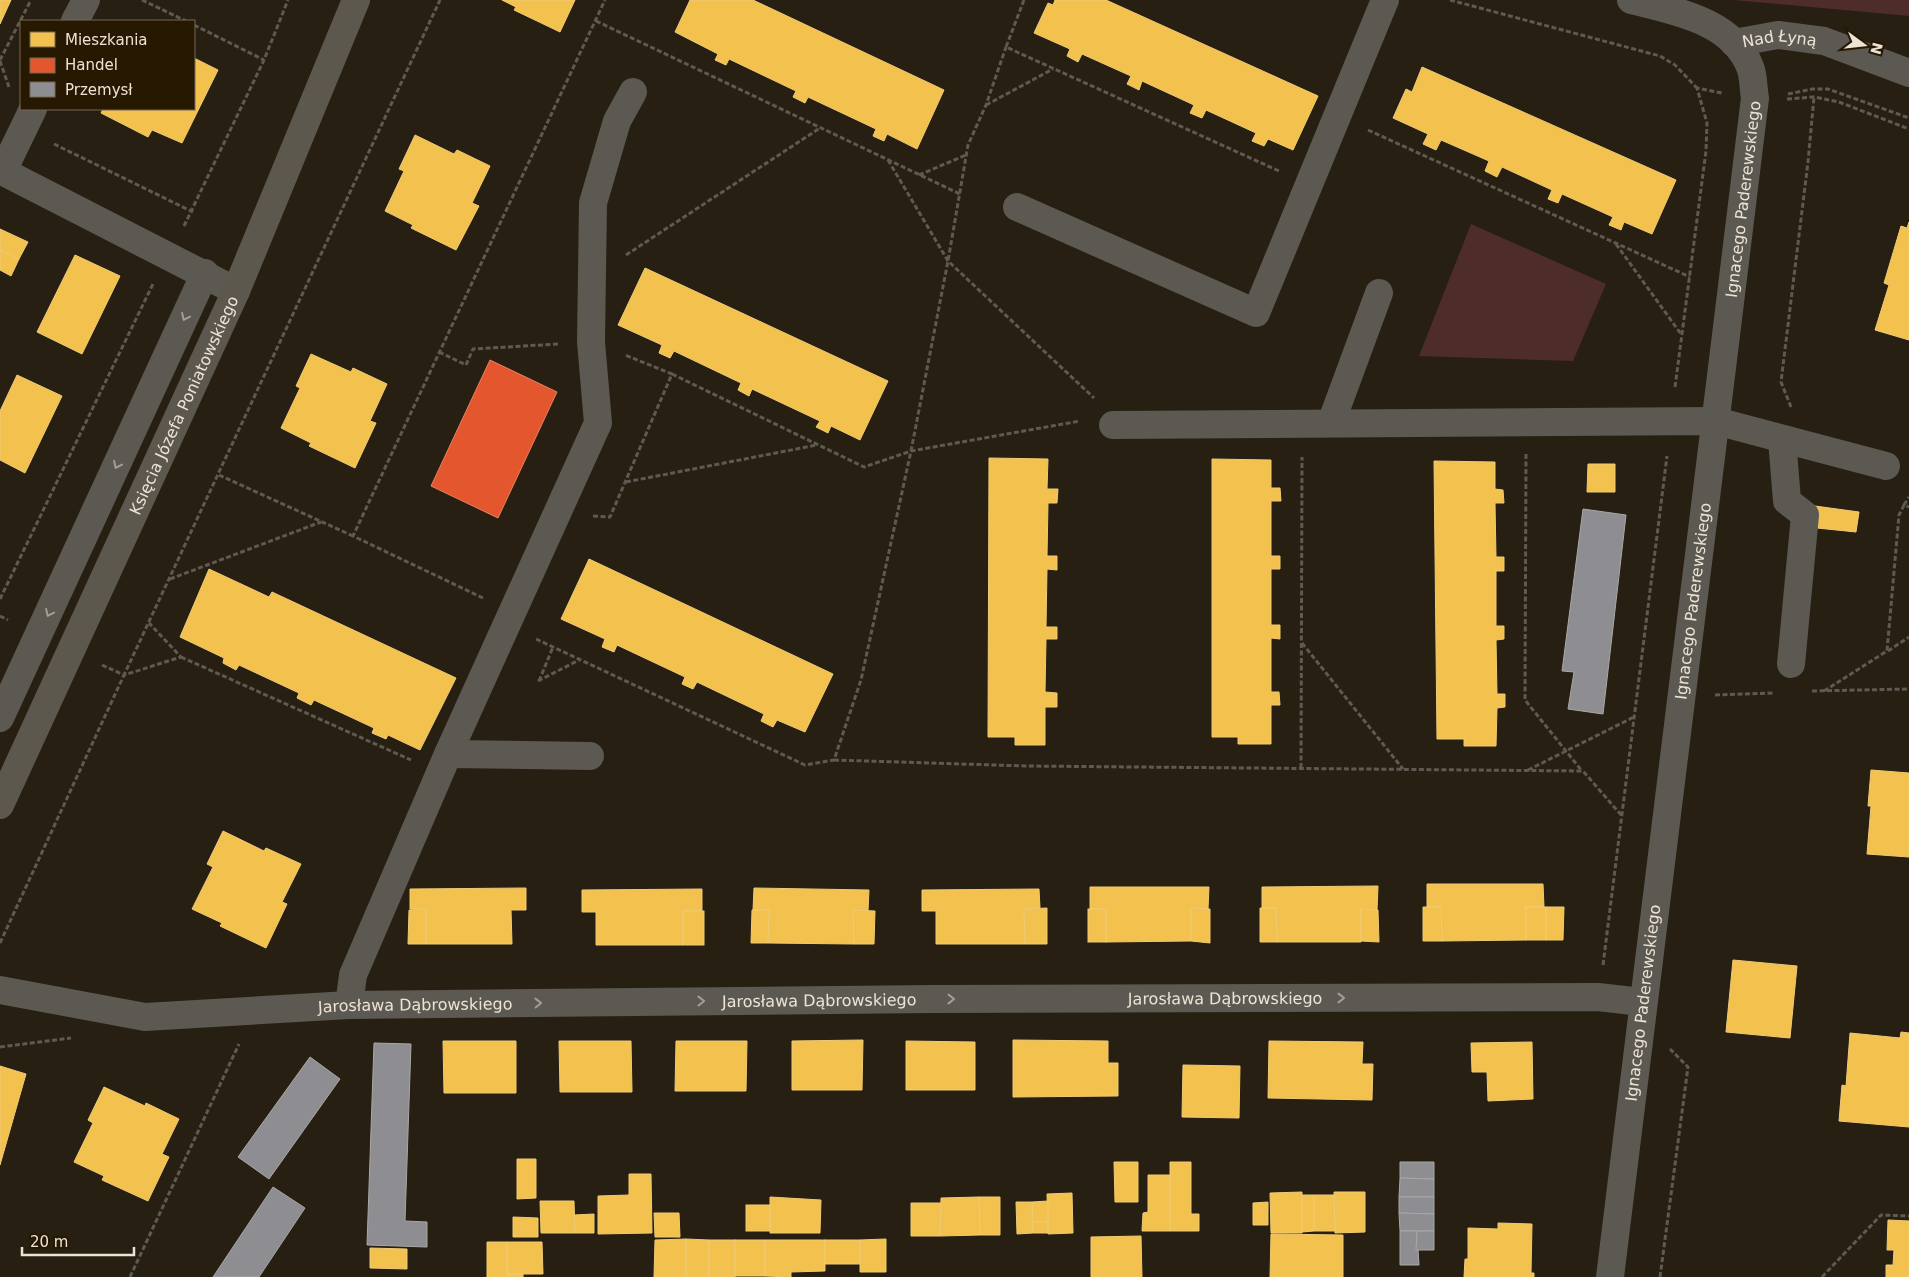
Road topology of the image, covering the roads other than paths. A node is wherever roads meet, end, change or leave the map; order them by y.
1 (86, 0) edge
2 (356, 0) edge
3 (1386, 0) edge
4 (1631, 0) edge
5 (76, 20) edge
6 (1734, 43) junction
7 (1909, 73) edge
8 (633, 92) dead end
9 (28, 119) edge
10 (1, 170) edge
11 (1017, 207) dead end
12 (205, 273) junction
13 (236, 290) junction
14 (1379, 293) dead end
15 (1716, 422) junction
16 (1331, 423) junction
17 (1112, 425) dead end
18 (1782, 439) junction
19 (1886, 466) dead end
20 (1791, 664) dead end
21 (6, 689) edge
22 (0, 718) edge
23 (448, 754) junction
24 (590, 756) dead end
25 (0, 805) edge
26 (0, 990) edge
27 (1642, 1002) junction
28 (350, 1004) junction
29 (1610, 1277) edge

1 - 5 street
2 - 13 main road, Księcia Józefa Poniatowskiego
3 - 11 street
4 - 6 street, Ignacego Paderewskiego
6 - 7 street, Nad Łyną
6 - 15 street, Ignacego Paderewskiego
8 - 23 street
9 - 10 street
10 - 12 street
12 - 13 street
12 -> 21 street
13 - 25 main road, Księcia Józefa Poniatowskiego
14 - 16 street
15 - 16 street
15 - 18 street
15 - 27 street, Ignacego Paderewskiego
16 - 17 street
18 - 19 street
18 - 20 street
21 - 22 street
23 - 24 street
23 - 28 street
26 - 28 street, Jarosława Dąbrowskiego
28 -> 27 street, Jarosława Dąbrowskiego
27 - 29 street, Ignacego Paderewskiego

